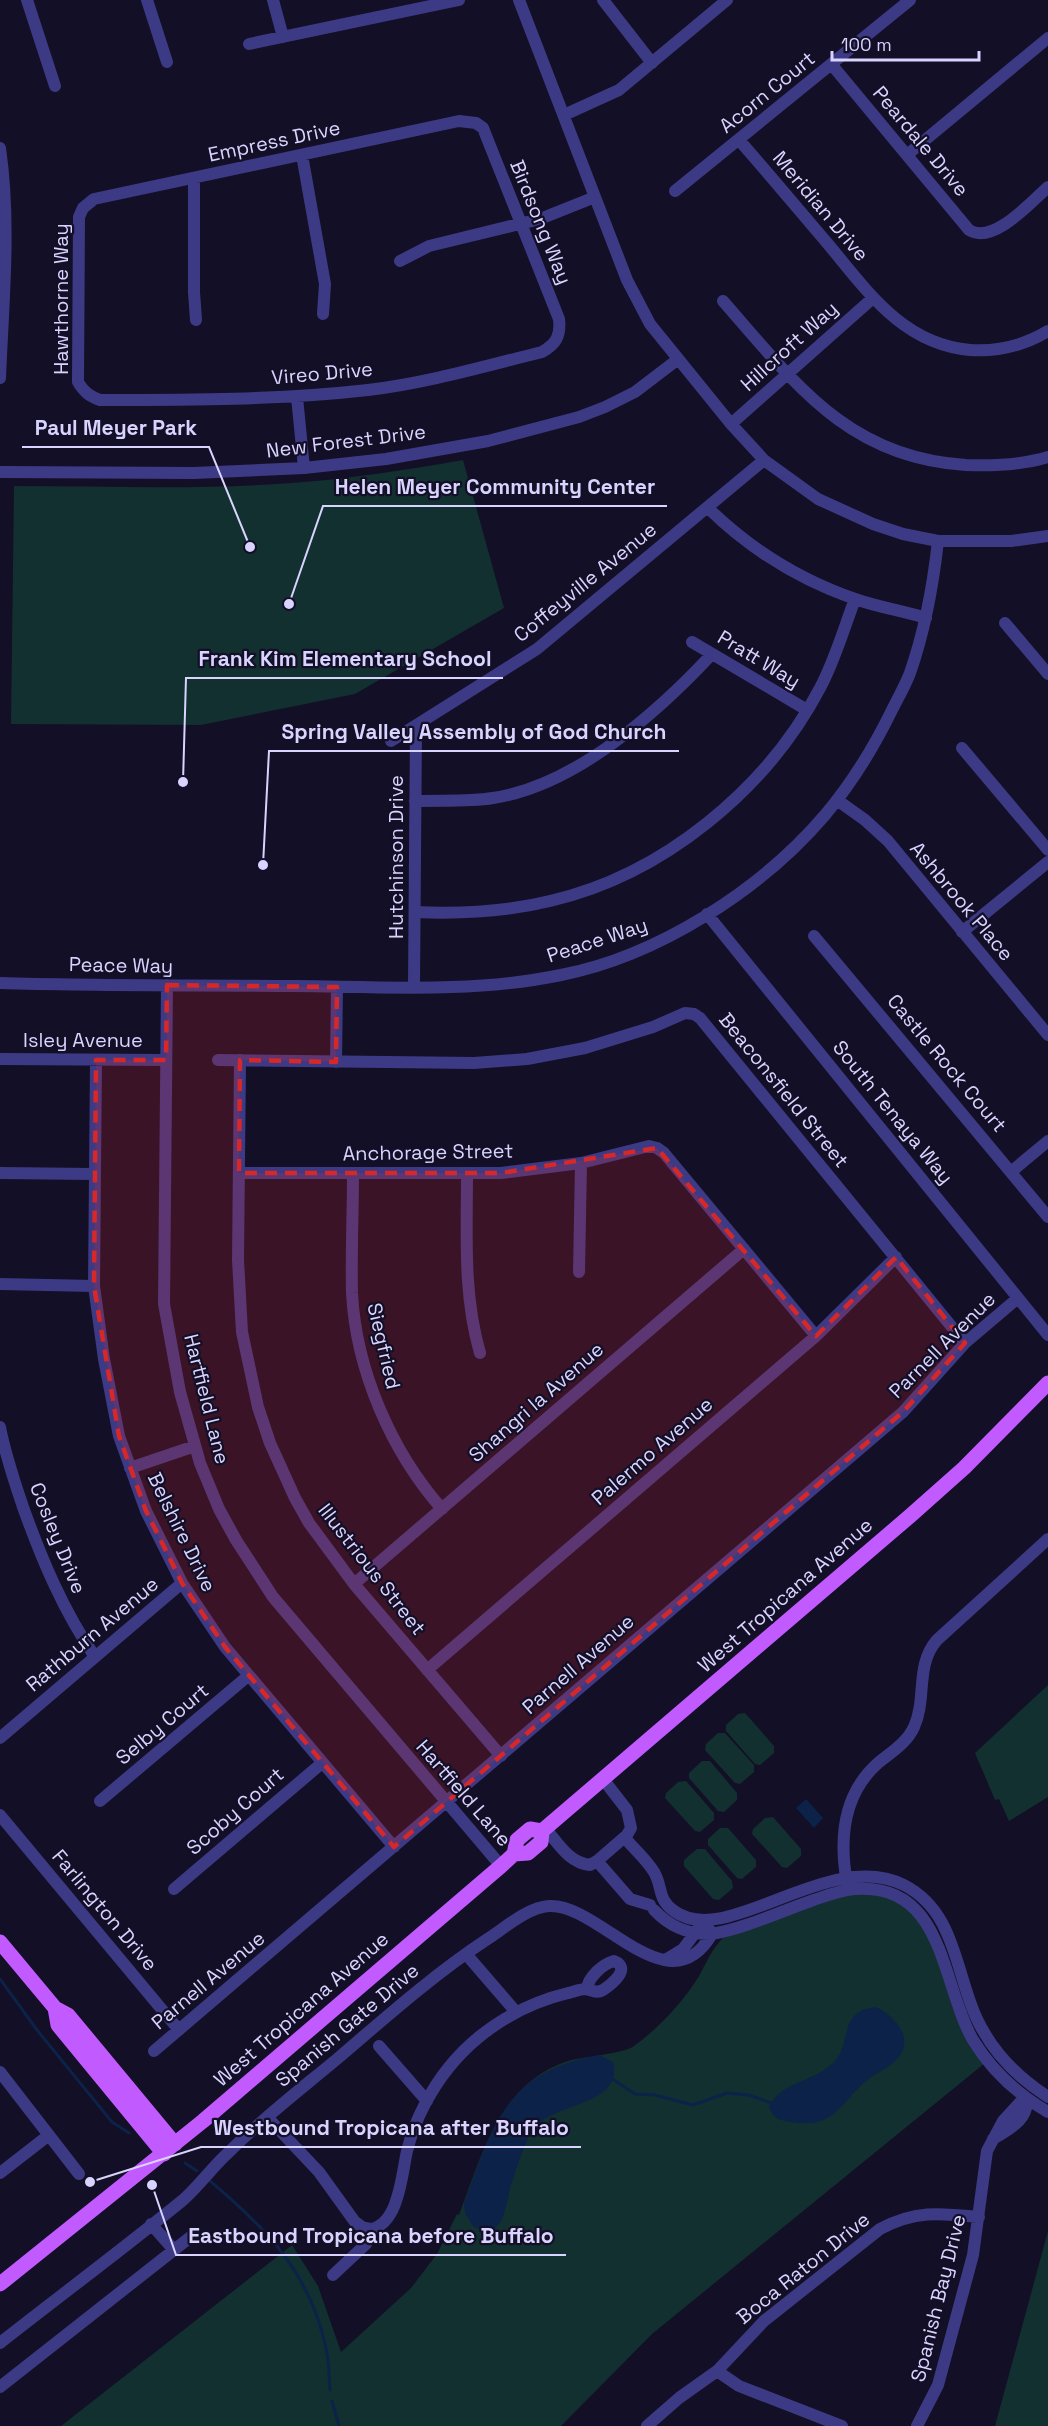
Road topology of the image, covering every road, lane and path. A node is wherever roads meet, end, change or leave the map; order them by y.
1 (27, 0) edge
2 (147, 0) edge
3 (273, 0) edge
4 (459, 0) edge
5 (519, 0) edge
6 (603, 0) edge
7 (727, 0) edge
8 (910, 0) edge
9 (437, 2) edge
10 (283, 37) junction
11 (1048, 38) edge
12 (249, 44) dead end
13 (167, 62) dead end
14 (652, 63) junction
15 (832, 65) junction
16 (55, 86) dead end
17 (564, 115) junction
18 (476, 123) joint
19 (739, 140) junction
20 (0, 148) edge
21 (302, 155) junction
22 (907, 155) junction
23 (194, 178) junction
24 (1048, 188) edge
25 (675, 191) dead end
26 (595, 196) junction
27 (83, 208) joint
28 (522, 224) junction
29 (400, 261) dead end
30 (873, 298) junction
31 (723, 301) dead end
32 (323, 314) dead end
33 (196, 320) dead end
34 (1048, 331) edge
35 (558, 339) joint
36 (677, 360) junction
37 (787, 374) junction
38 (0, 378) edge
39 (83, 390) joint
40 (297, 397) junction
41 (731, 424) junction
42 (1048, 457) edge
43 (764, 460) junction
44 (304, 468) junction
45 (0, 472) edge
46 (708, 508) junction
47 (1048, 536) edge
48 (938, 541) junction
49 (855, 599) junction
50 (926, 618) junction
51 (1005, 623) dead end
52 (692, 642) dead end
53 (712, 654) junction
54 (1048, 674) edge
55 (807, 710) junction
56 (416, 726) junction
57 (391, 741) dead end
58 (962, 748) dead end
59 (837, 800) junction
60 (415, 801) junction
61 (1048, 850) edge
62 (1048, 862) edge
63 (415, 912) junction
64 (707, 914) junction
65 (962, 932) junction
66 (814, 936) dead end
67 (0, 983) edge
68 (167, 985) junction
69 (337, 987) junction
70 (414, 987) junction
71 (1048, 1035) edge
72 (0, 1059) edge
73 (96, 1060) junction
74 (166, 1060) junction
75 (218, 1060) dead end
76 (240, 1060) junction
77 (336, 1062) junction
78 (1048, 1142) edge
79 (581, 1163) junction
80 (1012, 1171) junction
81 (0, 1173) edge
82 (239, 1173) junction
83 (94, 1174) junction
84 (353, 1174) junction
85 (467, 1174) junction
86 (1048, 1217) edge
87 (744, 1249) junction
88 (896, 1257) junction
89 (579, 1272) dead end
90 (0, 1284) edge
91 (94, 1286) junction
92 (1018, 1298) junction
93 (1048, 1335) edge
94 (816, 1336) junction
95 (965, 1343) junction
96 (480, 1353) dead end
97 (1048, 1383) edge
98 (0, 1427) edge
99 (195, 1446) junction
100 (130, 1468) junction
101 (442, 1509) junction
102 (1048, 1539) edge
103 (182, 1583) junction
104 (354, 1584) junction
105 (95, 1657) junction
106 (427, 1670) junction
107 (248, 1676) junction
108 (0, 1720) edge
109 (4, 1735) edge
110 (501, 1756) junction
111 (322, 1762) junction
112 (603, 1779) junction
113 (100, 1801) dead end
114 (446, 1803) junction
115 (0, 1815) edge
116 (544, 1829) junction
117 (625, 1838) junction
118 (394, 1847) junction
119 (597, 1861) junction
120 (501, 1866) junction
121 (846, 1877) junction
122 (174, 1889) dead end
123 (848, 1890) junction
124 (704, 1921) junction
125 (695, 1934) junction
126 (712, 1934) junction
127 (0, 1942) edge
128 (466, 1954) junction
129 (664, 1960) junction
130 (587, 1989) dead end
131 (516, 2012) junction
132 (179, 2030) junction
133 (379, 2046) dead end
134 (154, 2051) dead end
135 (0, 2072) edge
136 (1025, 2097) junction
137 (1048, 2097) edge
138 (427, 2101) junction
139 (1048, 2112) edge
140 (268, 2118) junction
141 (49, 2135) junction
142 (170, 2149) junction
143 (0, 2173) edge
144 (79, 2174) dead end
145 (979, 2217) junction
146 (151, 2224) junction
147 (370, 2229) junction
148 (193, 2235) dead end
149 (174, 2250) junction
150 (333, 2275) dead end
151 (0, 2284) edge
152 (0, 2343) edge
153 (717, 2371) junction
154 (0, 2387) edge
155 (647, 2426) edge
156 (842, 2426) edge
157 (917, 2426) edge

1 - 16 street
2 - 13 street
3 - 10 street
4 - 9 street
5 - 17 street
6 - 14 street
7 - 14 street
8 - 15 street, Acorn Court
9 - 10 street
10 - 12 street
11 - 22 street
14 - 17 street
15 - 19 street, Acorn Court
15 - 22 street, Peardale Drive
17 - 26 street
18 - 21 street, Empress Drive
18 - 28 street, Birdsong Way
19 - 25 street, Acorn Court
19 - 30 street, Meridian Drive
20 - 38 street
21 - 23 street, Empress Drive
21 - 32 street
22 - 24 street, Peardale Drive
23 - 27 street, Empress Drive
23 - 33 street
26 - 28 street
26 - 36 street
27 - 39 street, Hawthorne Way
28 - 29 street
28 - 35 street, Birdsong Way
30 - 34 street, Meridian Drive
30 - 37 street, Hillcroft Way
31 - 37 street
35 - 40 street, Vireo Drive
36 - 41 street
36 - 44 street, New Forest Drive
37 - 41 street, Hillcroft Way
37 - 42 street
39 - 40 street, Vireo Drive
40 - 44 street
41 - 43 street
43 - 46 street, Coffeyville Avenue
43 - 48 street
44 - 45 street, New Forest Drive
46 - 49 street
46 - 56 street, Coffeyville Avenue
47 - 48 street
48 - 50 street, Peace Way
49 - 50 street
49 - 55 street
50 - 59 street, Peace Way
51 - 54 street
52 - 53 street, Pratt Way
53 - 55 street, Pratt Way
53 - 60 street
55 - 63 street
56 - 57 street, Coffeyville Avenue
56 - 60 street, Hutchinson Drive
58 - 61 street
59 - 64 street, Peace Way
59 - 65 street, Ashbrook Place
60 - 63 street, Hutchinson Drive
62 - 65 street
63 - 70 street, Hutchinson Drive
64 - 70 street, Peace Way
64 - 92 street, South Tenaya Way
65 - 71 street, Ashbrook Place
66 - 80 street, Castle Rock Court
67 - 68 street, Peace Way
68 - 69 street, Peace Way
68 - 74 street, Hartfield Lane
69 - 70 street, Peace Way
69 - 77 street
72 - 73 street, Isley Avenue
73 - 74 street, Isley Avenue
73 - 83 street, Belshire Drive
74 - 99 street, Hartfield Lane
75 - 76 street, Beaconsfield Street
76 - 77 street, Beaconsfield Street
76 - 82 street, Illustrious Street
77 - 88 street, Beaconsfield Street
78 - 80 street
79 - 85 street, Anchorage Street
79 - 87 street, Anchorage Street
79 - 89 street
80 - 86 street, Castle Rock Court
81 - 83 street
82 - 84 street, Anchorage Street
82 - 104 street, Illustrious Street
83 - 91 street, Belshire Drive
84 - 85 street, Anchorage Street
84 - 101 street, Siegfried
85 - 96 street
87 - 94 street, Anchorage Street
87 - 101 street, Shangri la Avenue
88 - 94 street, Palermo Avenue
88 - 95 street, Beaconsfield Street
90 - 91 street
91 - 100 street, Belshire Drive
92 - 93 street, South Tenaya Way
92 - 95 street, Parnell Avenue
94 - 106 street, Palermo Avenue
95 - 110 street, Parnell Avenue
97 - 112 main road, West Tropicana Avenue
98 - 105 street, Cosley Drive
99 - 100 street
99 - 114 street, Hartfield Lane
100 - 103 street, Belshire Drive
101 - 104 street, Shangri la Avenue
102 - 121 street
103 - 105 street, Rathburn Avenue
103 - 107 street, Belshire Drive
104 - 106 street, Illustrious Street
105 - 109 street, Rathburn Avenue
106 - 110 street, Illustrious Street
107 - 111 street, Belshire Drive
107 - 113 street, Selby Court
108 - 109 street
110 - 114 street, Parnell Avenue
111 - 118 street, Belshire Drive
111 - 122 street, Scoby Court
112 - 116 main road, West Tropicana Avenue
112 - 117 street
114 - 118 street, Parnell Avenue
114 - 120 street, Hartfield Lane
115 - 132 street, Farlington Drive
116 - 119 street
116 - 120 main road, West Tropicana Avenue
117 - 119 street
117 - 124 street
118 - 132 street, Parnell Avenue
119 - 125 street
120 - 142 main road, West Tropicana Avenue
121 - 123 street
121 - 124 street
121 - 137 street
123 - 126 street
123 - 136 street
124 - 125 street
124 - 126 street
125 - 126 street
125 - 129 street
126 - 129 street
127 - 142 main road
128 - 129 street, Spanish Gate Drive
128 - 131 street
128 - 140 street, Spanish Gate Drive
130 - 131 street
131 - 138 street
132 - 134 street, Parnell Avenue
133 - 138 street
135 - 141 street
136 - 139 street
136 - 145 street, Spanish Bay Drive
138 - 147 street
140 - 146 street, Spanish Gate Drive
140 - 147 street
141 - 143 street
141 - 144 street
142 - 151 main road, West Tropicana Avenue
145 - 153 street, Boca Raton Drive
145 - 157 street, Spanish Bay Drive
146 - 149 street
146 - 152 street, Spanish Gate Drive
147 - 150 street
148 - 149 street
149 - 154 street
153 - 155 street, Boca Raton Drive
153 - 156 street

